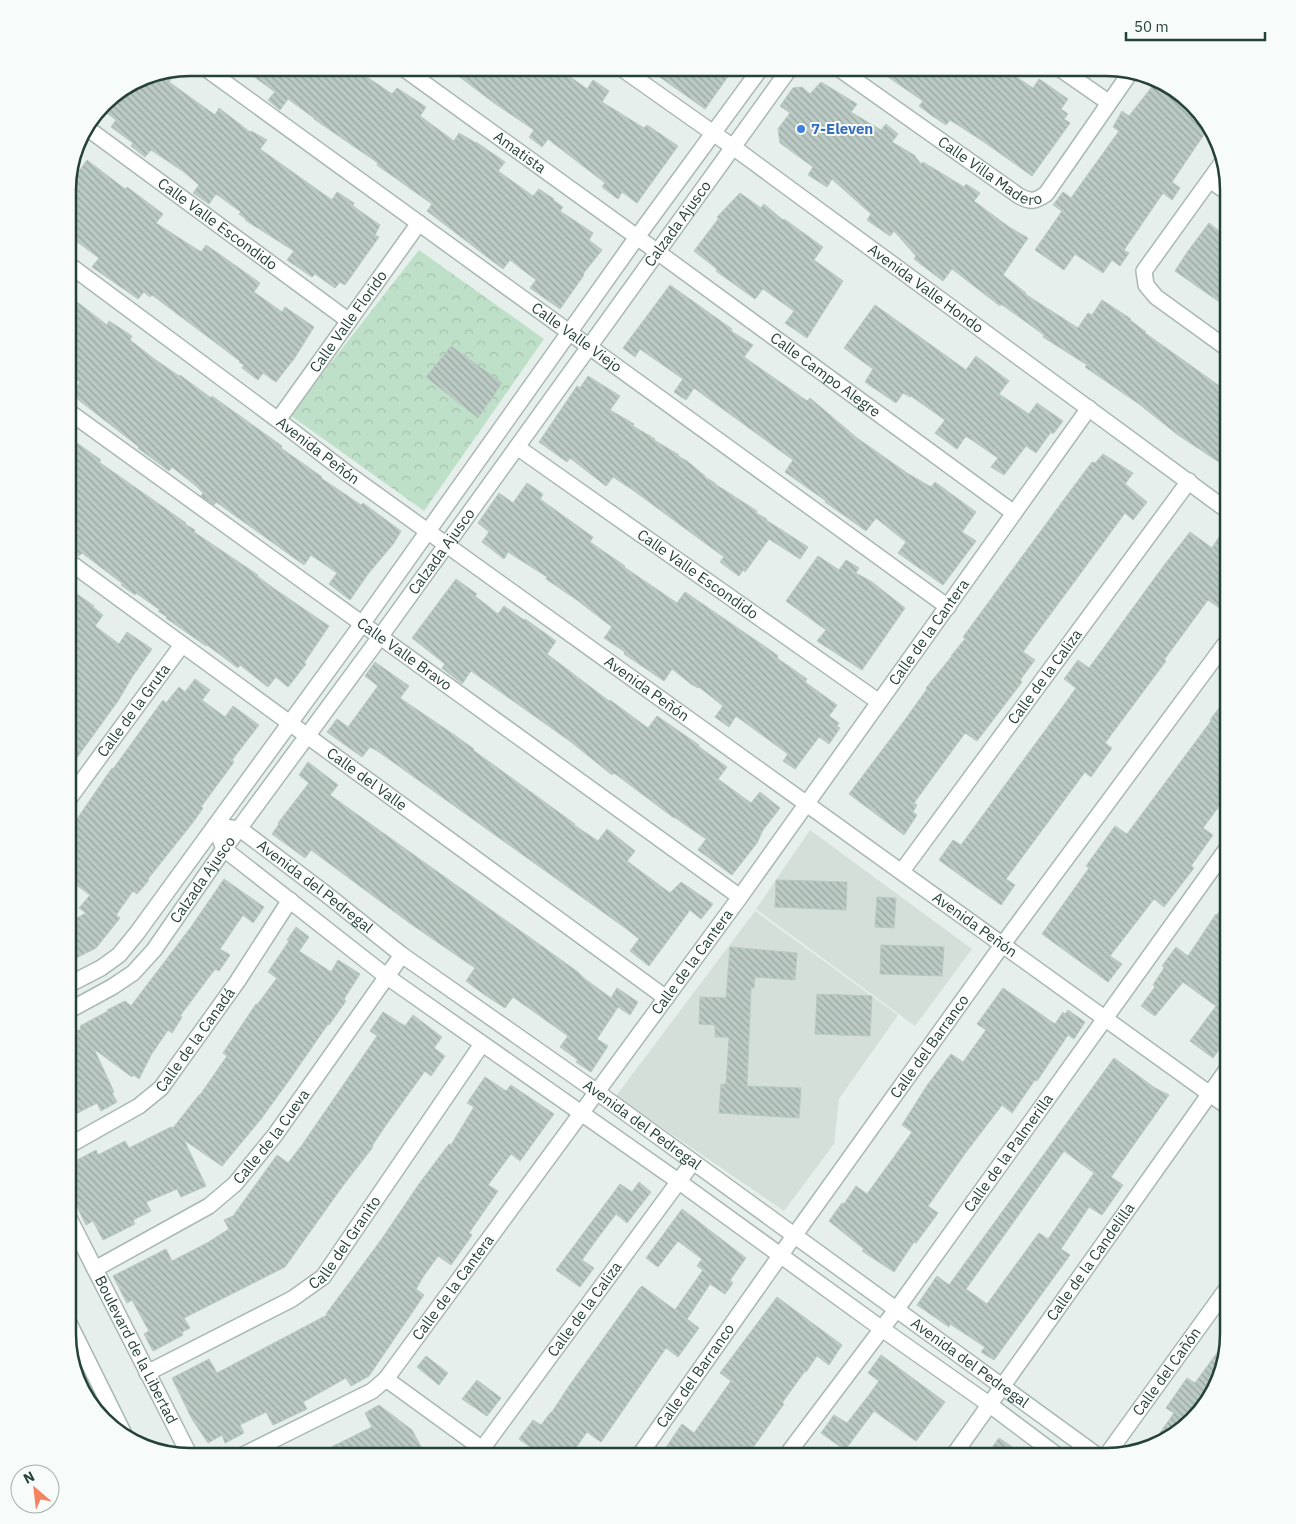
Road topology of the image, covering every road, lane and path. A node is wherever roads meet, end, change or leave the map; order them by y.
1 (216, 76) edge
2 (414, 76) edge
3 (633, 76) edge
4 (755, 76) edge
5 (784, 76) edge
6 (849, 76) edge
7 (1071, 76) edge
8 (1126, 78) edge
9 (1108, 102) junction
10 (93, 132) edge
11 (712, 133) junction
12 (733, 147) junction
13 (1218, 168) edge
14 (1210, 180) junction
15 (1220, 187) edge
16 (419, 223) junction
17 (638, 237) junction
18 (657, 252) junction
19 (76, 270) edge
20 (350, 321) junction
21 (570, 332) junction
22 (1220, 343) edge
23 (589, 346) junction
24 (1089, 408) junction
25 (76, 417) edge
26 (278, 420) junction
27 (517, 447) junction
28 (1189, 481) junction
29 (1220, 504) edge
30 (1014, 514) junction
31 (428, 531) junction
32 (447, 544) junction
33 (76, 572) edge
34 (948, 607) junction
35 (362, 624) junction
36 (380, 637) junction
37 (182, 645) junction
38 (1220, 651) edge
39 (879, 702) junction
40 (289, 723) junction
41 (307, 736) junction
42 (76, 789) edge
43 (807, 803) junction
44 (215, 826) junction
45 (240, 829) junction
46 (224, 849) junction
47 (1220, 858) edge
48 (902, 872) junction
49 (740, 897) junction
50 (290, 900) junction
51 (1003, 944) junction
52 (402, 955) junction
53 (386, 976) junction
54 (76, 981) edge
55 (666, 998) junction
56 (76, 1007) edge
57 (1106, 1018) junction
58 (482, 1044) junction
59 (1220, 1080) edge
60 (597, 1092) junction
61 (1210, 1094) junction
62 (1220, 1101) edge
63 (581, 1113) junction
64 (76, 1141) edge
65 (693, 1162) junction
66 (678, 1181) junction
67 (76, 1232) edge
68 (794, 1236) junction
69 (780, 1255) junction
70 (95, 1269) junction
71 (1220, 1298) edge
72 (896, 1310) junction
73 (882, 1329) junction
74 (76, 1338) edge
75 (148, 1373) junction
76 (386, 1378) junction
77 (1002, 1388) junction
78 (990, 1405) junction
79 (117, 1421) edge
80 (186, 1448) edge
81 (258, 1448) edge
82 (475, 1448) edge
83 (487, 1448) edge
84 (645, 1448) edge
85 (792, 1448) edge
86 (959, 1448) edge
87 (1047, 1448) edge
88 (1087, 1448) edge
89 (1112, 1448) edge

1 - 16 street, Calle Valle Viejo
2 - 17 street, Amatista
3 - 11 street, Avenida Valle Hondo
4 - 11 street, Calzada Ajusco
5 - 12 street, Calzada Ajusco
6 - 9 street, Calle Villa Madero
7 - 9 street
8 - 9 street, Calle Villa Madero
10 - 20 street, Calle Valle Escondido
11 - 12 street, Avenida Valle Hondo
11 - 17 street, Calzada Ajusco
12 - 18 street, Calzada Ajusco
12 - 24 street, Avenida Valle Hondo
13 - 14 street
14 - 15 street
14 - 22 street
16 - 20 street, Calle Valle Florido
16 - 21 street, Calle Valle Viejo
17 - 18 street, Calle Campo Alegre
17 - 21 street, Calzada Ajusco
18 - 23 street, Calzada Ajusco
18 - 30 street, Calle Campo Alegre
19 - 26 street, Avenida Peñón
20 - 26 street, Calle Valle Florido
21 - 23 street, Calle Valle Viejo
21 - 31 street, Calzada Ajusco
23 - 27 street, Calzada Ajusco
23 - 34 street, Calle Valle Viejo
24 - 28 street, Avenida Valle Hondo
24 - 30 street, Calle de la Cantera
25 - 35 street, Calle Valle Bravo
26 - 31 street, Avenida Peñón
27 - 32 street, Calzada Ajusco
27 - 39 street, Calle Valle Escondido
28 - 29 street, Avenida Valle Hondo
28 - 48 street, Calle de la Caliza
30 - 34 street, Calle de la Cantera
31 - 32 street, Avenida Peñón
31 - 35 street, Calzada Ajusco
32 - 36 street, Calzada Ajusco
32 - 43 street, Avenida Peñón
33 - 37 street, Calle del Valle
34 - 39 street, Calle de la Cantera
35 - 36 street, Calle Valle Bravo
35 - 40 street, Calzada Ajusco
36 - 41 street, Calzada Ajusco
36 - 49 street, Calle Valle Bravo
37 - 40 street, Calle del Valle
37 - 42 street, Calle de la Gruta
38 - 51 street, Calle del Barranco
39 - 43 street, Calle de la Cantera
40 - 41 street, Calle del Valle
40 - 44 street, Calzada Ajusco
41 - 45 street, Calzada Ajusco
41 - 55 street, Calle del Valle
43 - 48 street, Avenida Peñón
43 - 49 street, Calle de la Cantera
44 - 45 street
44 - 46 street
44 - 54 street, Calzada Ajusco
45 - 46 street, Calzada Ajusco
45 - 52 street, Avenida del Pedregal
46 - 50 street, Avenida del Pedregal
46 - 56 street, Calzada Ajusco
47 - 57 street, Calle de la Palmerilla
48 - 51 street, Avenida Peñón
49 - 55 street, Calle de la Cantera
50 - 53 street, Avenida del Pedregal
50 - 64 street, Calle de la Canadá
51 - 57 street, Avenida Peñón
51 - 68 street, Calle del Barranco
52 - 53 street, Calle de la Cueva
52 - 60 street, Avenida del Pedregal
53 - 58 street, Avenida del Pedregal
53 - 70 street, Calle de la Cueva
55 - 60 street, Calle de la Cantera
57 - 61 street, Avenida Peñón
57 - 72 street, Calle de la Palmerilla
58 - 63 street, Avenida del Pedregal
58 - 75 street, Calle del Granito
59 - 61 street, Calle de la Candelilla
60 - 63 street, Calle de la Cantera
60 - 65 street, Avenida del Pedregal
61 - 62 street, Avenida Peñón
61 - 77 street, Calle de la Candelilla
63 - 66 street, Avenida del Pedregal
63 - 76 street, Calle de la Cantera
65 - 66 street, Calle de la Caliza
65 - 68 street, Avenida del Pedregal
66 - 69 street, Avenida del Pedregal
66 - 83 street, Calle de la Caliza
67 - 70 street, Boulevard de la Libertad
68 - 69 street, Calle del Barranco
68 - 72 street, Avenida del Pedregal
69 - 73 street, Avenida del Pedregal
69 - 84 street, Calle del Barranco
70 - 75 street, Boulevard de la Libertad
71 - 89 street, Calle del Cañón
72 - 73 street, Calle de la Palmerilla
72 - 77 street, Avenida del Pedregal
73 - 78 street, Avenida del Pedregal
73 - 85 street, Calle de la Palmerilla
74 - 79 street
75 - 80 street, Boulevard de la Libertad
76 - 81 street, Calle de la Cantera
76 - 82 street
77 - 78 street, Calle de la Candelilla
77 - 88 street, Avenida del Pedregal
78 - 86 street, Calle de la Candelilla
78 - 87 street, Avenida del Pedregal

